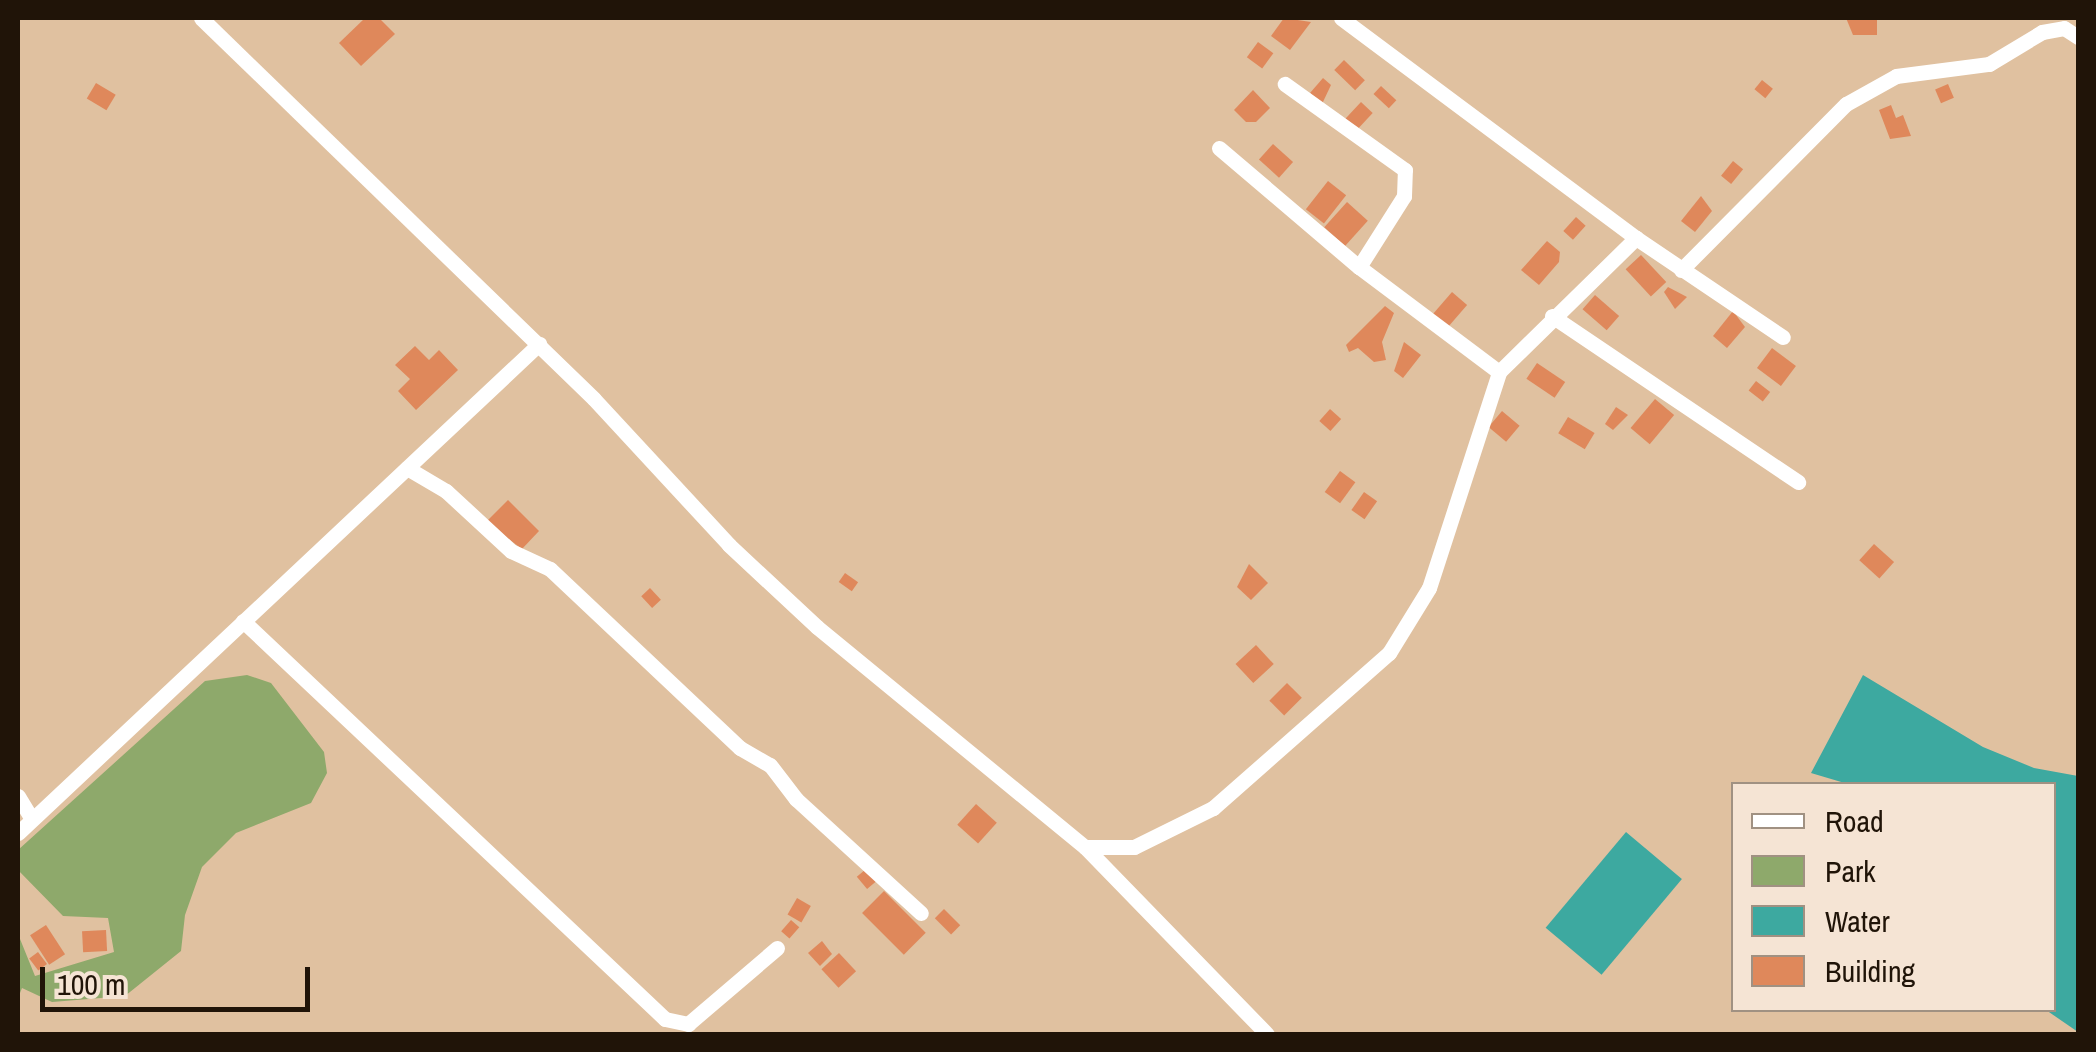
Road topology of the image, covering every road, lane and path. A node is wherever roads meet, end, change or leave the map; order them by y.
1 (201, 18) edge
2 (1342, 18) edge
3 (2078, 36) edge
4 (1285, 84) dead end
5 (1219, 148) dead end
6 (1636, 238) junction
7 (1360, 266) junction
8 (1681, 270) junction
9 (1552, 316) junction
10 (1783, 337) dead end
11 (539, 344) junction
12 (1499, 372) junction
13 (406, 468) junction
14 (1798, 482) dead end
15 (243, 621) junction
16 (18, 796) edge
17 (32, 818) junction
18 (18, 833) edge
19 (1085, 848) junction
20 (921, 913) dead end
21 (777, 948) dead end
22 (1267, 1034) edge

1 - 11 street
2 - 6 street
3 - 8 street
4 - 7 street
5 - 7 street
6 - 8 street
6 - 9 street
7 - 12 street
8 - 10 street
9 - 12 street
9 - 14 street
11 - 13 street
11 - 19 street
12 - 19 street
13 - 15 street
13 - 20 street
15 - 17 street
15 - 21 street
16 - 17 street
17 - 18 street
19 - 22 street

